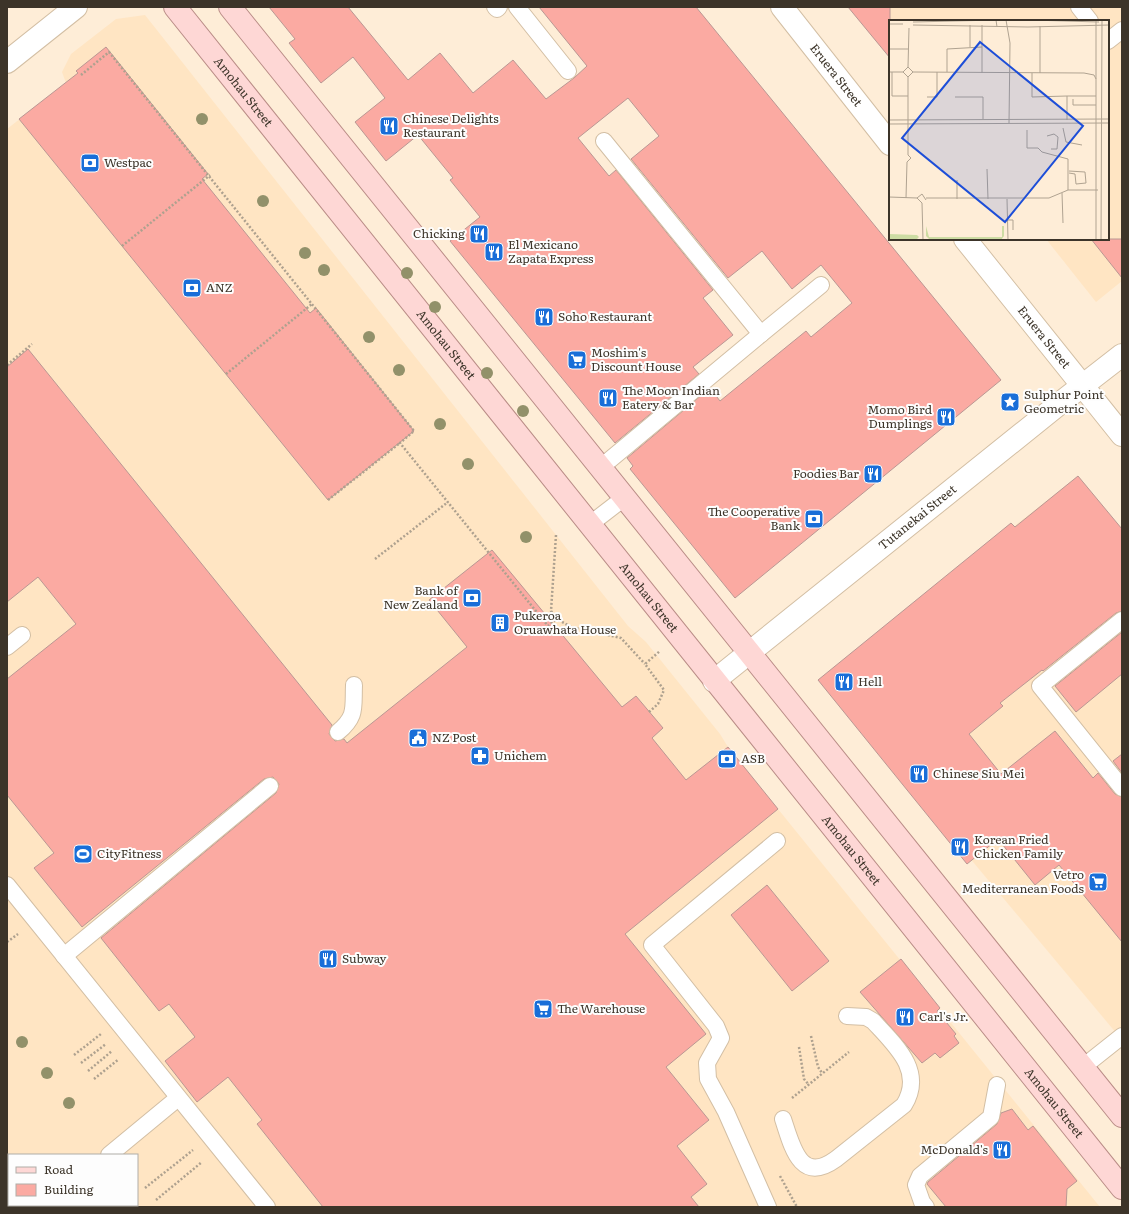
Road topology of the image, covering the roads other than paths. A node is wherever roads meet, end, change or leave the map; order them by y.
1 (76, 7) edge
2 (175, 7) edge
3 (230, 7) edge
4 (495, 7) edge
5 (499, 7) edge
6 (517, 7) edge
7 (782, 7) edge
8 (1079, 7) edge
9 (1089, 20) edge
10 (1122, 30) edge
11 (1109, 40) edge
12 (7, 62) edge
13 (568, 71) dead end
14 (604, 141) dead end
15 (889, 143) edge
16 (967, 240) edge
17 (821, 285) dead end
18 (760, 334) junction
19 (1122, 355) edge
20 (1082, 385) junction
21 (1122, 435) edge
22 (600, 468) junction
23 (624, 498) junction
24 (589, 525) junction
25 (1122, 620) edge
26 (22, 635) dead end
27 (7, 647) edge
28 (749, 653) junction
29 (714, 680) junction
30 (354, 685) dead end
31 (338, 732) dead end
32 (270, 786) dead end
33 (1122, 788) edge
34 (777, 841) dead end
35 (7, 885) edge
36 (64, 956) junction
37 (847, 1016) dead end
38 (1122, 1036) edge
39 (1083, 1067) junction
40 (997, 1085) dead end
41 (178, 1098) junction
42 (1122, 1116) edge
43 (783, 1119) dead end
44 (111, 1154) edge
45 (916, 1185) junction
46 (1122, 1188) edge
47 (267, 1207) edge
48 (768, 1207) edge
49 (911, 1207) edge
50 (926, 1207) edge

1 - 12 street
2 - 24 main road, Amohau Street
3 - 22 main road
4 - 5 lane
6 - 13 lane
7 - 15 street, Eruera Street
8 - 9 lane
10 - 11 lane
14 - 18 lane
16 - 20 street, Eruera Street
17 - 18 lane
18 - 22 lane
19 - 20 street, Tutanekai Street
20 - 21 street, Eruera Street
20 - 28 street, Tutanekai Street
22 - 23 main road
23 - 24 lane
23 - 28 main road
24 - 29 main road, Amohau Street
25 - 33 lane
26 - 27 lane
28 - 29 street, Tutanekai Street
28 - 39 main road
29 - 46 main road, Amohau Street
30 - 31 lane
32 - 36 lane
34 - 48 lane
35 - 36 lane
36 - 41 lane
37 - 43 lane
38 - 39 lane
39 - 42 main road
40 - 45 lane
41 - 44 lane
41 - 47 lane
45 - 49 lane
45 - 50 lane

